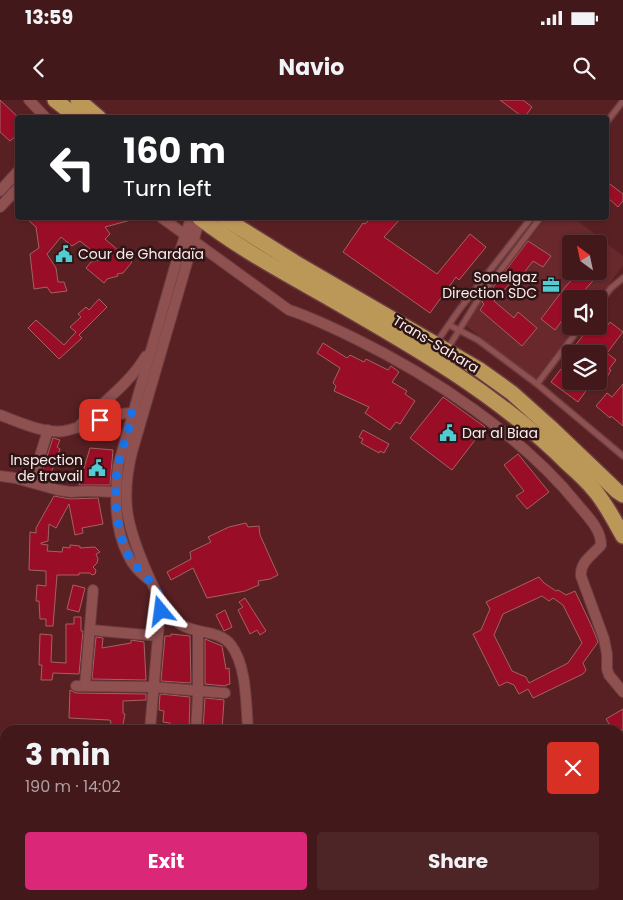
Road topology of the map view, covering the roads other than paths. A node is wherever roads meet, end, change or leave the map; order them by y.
1 (29, 100) edge
2 (55, 100) edge
3 (78, 100) edge
4 (623, 101) edge
5 (43, 115) edge
6 (74, 115) edge
7 (96, 115) edge
8 (609, 119) edge
9 (15, 174) edge
10 (0, 191) edge
11 (15, 191) edge
12 (0, 207) edge
13 (165, 220) edge
14 (191, 220) edge
15 (199, 220) edge
16 (203, 220) edge
17 (227, 220) edge
18 (529, 220) edge
19 (538, 220) edge
20 (523, 228) junction
21 (529, 231) junction
22 (189, 238) junction
23 (623, 278) edge
24 (607, 293) edge
25 (469, 297) junction
26 (476, 303) junction
27 (449, 325) junction
28 (458, 330) junction
29 (574, 335) edge
30 (154, 342) junction
31 (436, 354) junction
32 (537, 384) junction
33 (132, 413) junction
34 (144, 414) junction
35 (0, 415) edge
36 (79, 426) junction
37 (48, 430) junction
38 (623, 456) edge
39 (0, 476) edge
40 (32, 482) junction
41 (115, 492) junction
42 (623, 495) edge
43 (623, 536) edge
44 (150, 582) junction
45 (94, 590) dead end
46 (161, 599) junction
47 (91, 630) junction
48 (198, 632) junction
49 (158, 636) junction
50 (153, 687) junction
51 (198, 690) junction
52 (623, 692) edge
53 (225, 693) dead end
54 (150, 725) edge
55 (196, 725) edge
56 (247, 725) edge

1 - 5 street
2 - 6 highway
3 - 7 highway
4 - 8 lane
9 - 10 street
11 - 12 street
13 - 22 street
14 - 22 street
15 - 22 street
16 - 31 highway, Trans-Sahara
17 - 31 highway, Trans-Sahara
18 - 20 lane
19 - 21 lane
20 - 21 lane
20 - 25 lane
21 - 26 lane
22 - 30 street
22 - 34 street
22 - 52 street
23 - 24 lane
25 - 26 lane
25 - 27 lane
26 - 28 lane
27 - 28 lane
27 - 31 lane
28 - 31 lane
28 - 32 lane
29 - 32 lane
30 - 33 street
30 - 36 street
31 - 42 highway, Trans-Sahara
31 - 43 highway, Trans-Sahara
32 - 38 lane
33 - 34 street
33 - 36 street
33 - 41 street
34 - 44 street
35 - 37 street
36 - 37 street
37 - 40 street
39 - 40 street
40 - 41 street
41 - 44 street
44 - 46 street
45 - 47 street
46 - 48 street
46 - 49 street
47 - 49 street
47 - 50 street
48 - 51 street
48 - 56 street
49 - 50 street
50 - 51 street
50 - 54 street
51 - 53 street
51 - 55 street

